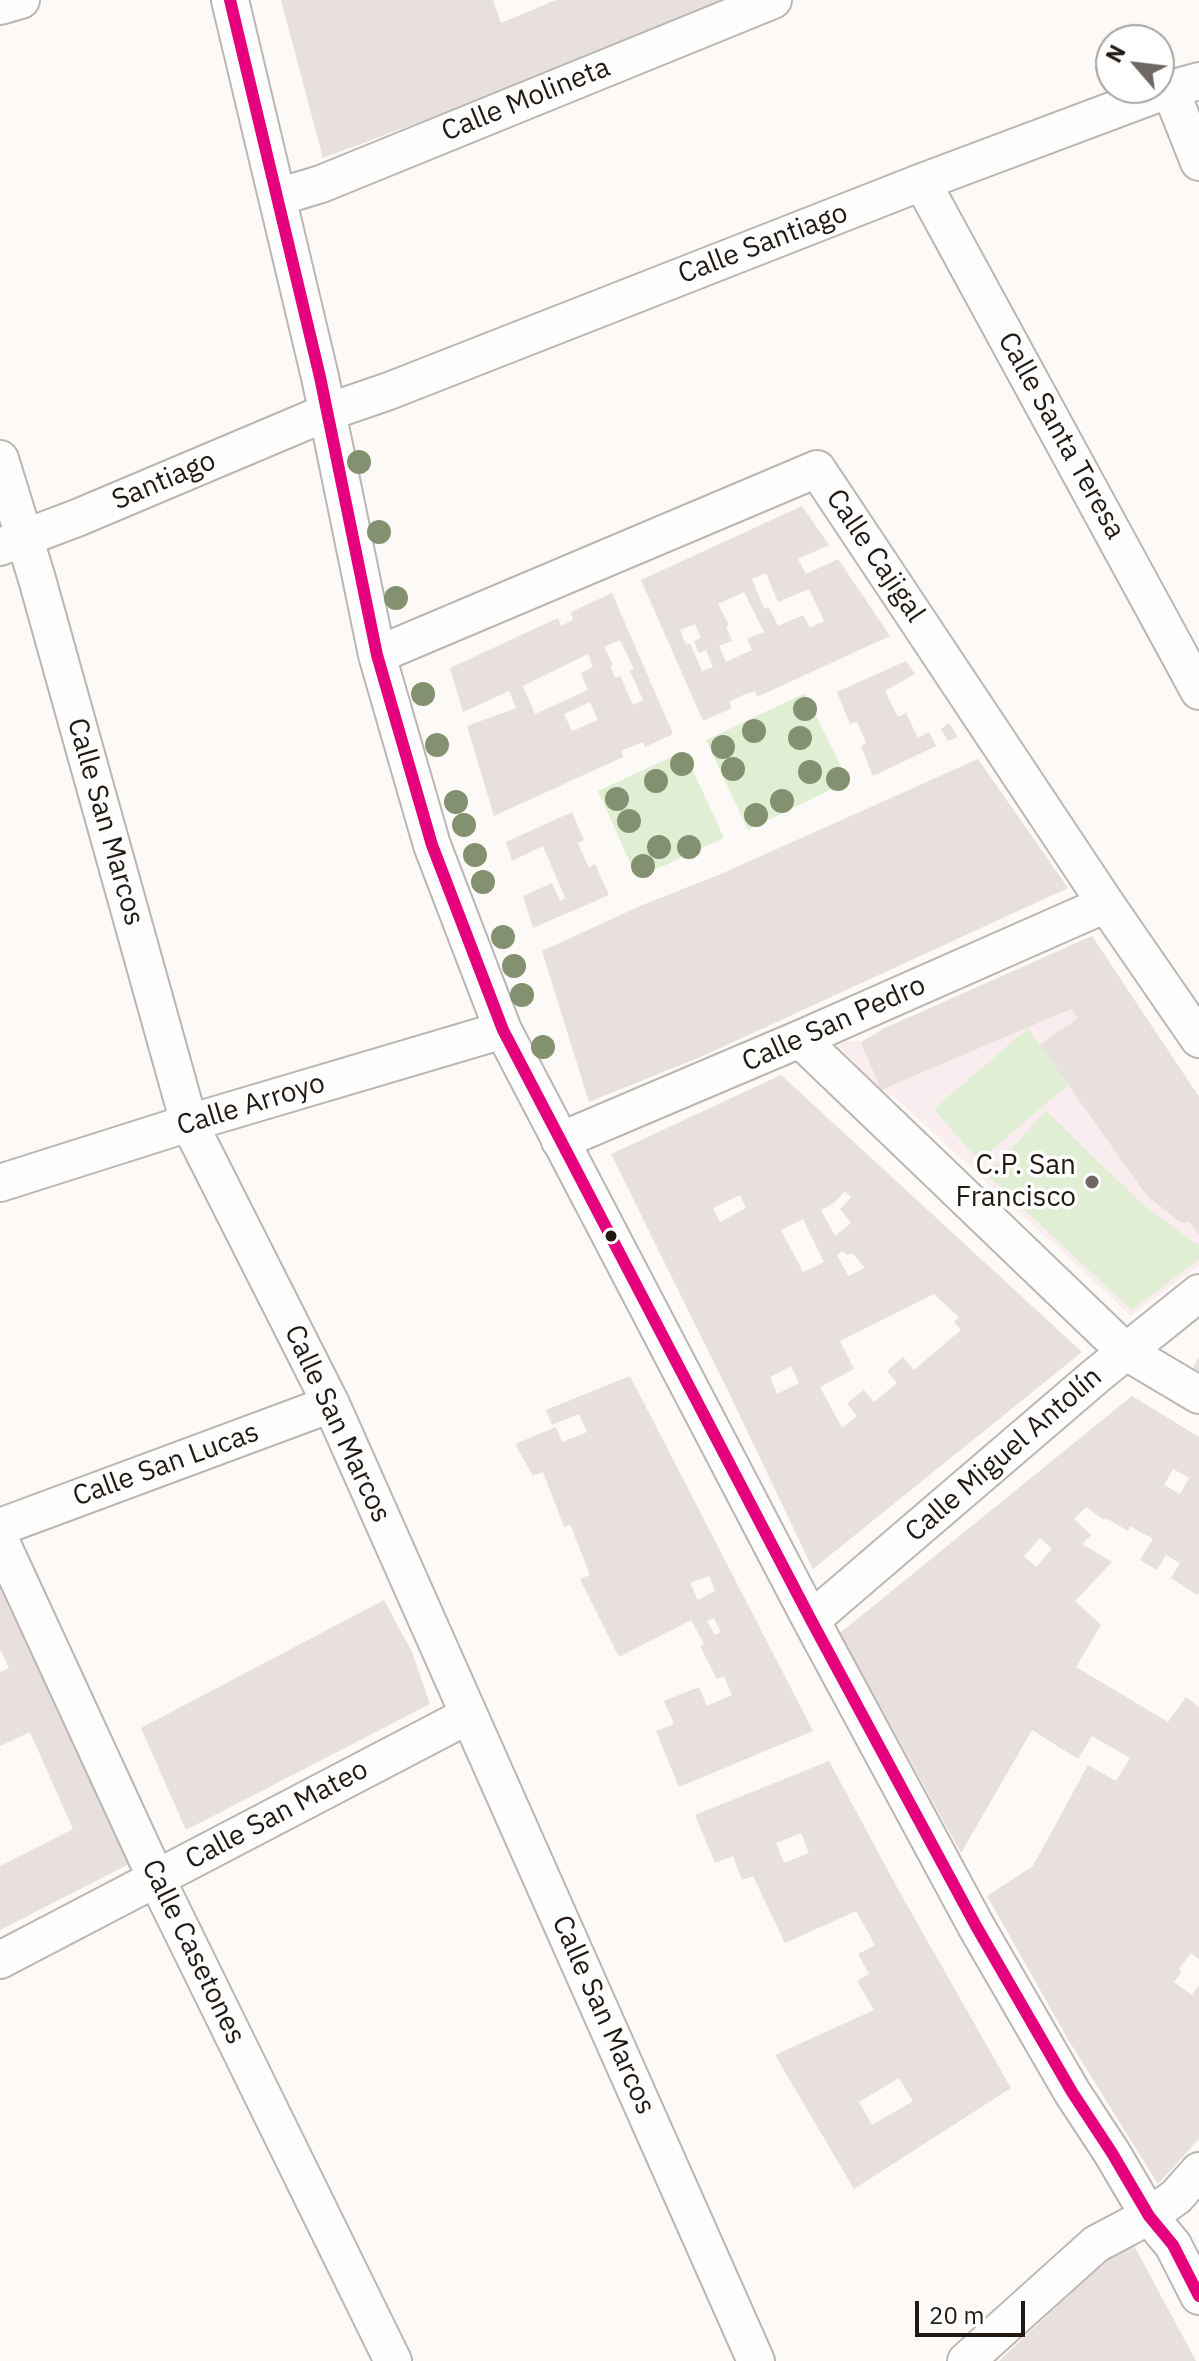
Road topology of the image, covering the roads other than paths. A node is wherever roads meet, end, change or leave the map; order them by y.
1 (21, 0) edge
2 (230, 0) edge
3 (773, 0) edge
4 (0, 6) edge
5 (1184, 85) edge
6 (1199, 162) edge
7 (922, 182) junction
8 (278, 197) junction
9 (328, 412) junction
10 (0, 459) edge
11 (11, 542) edge
12 (377, 655) junction
13 (1199, 691) edge
14 (1106, 904) junction
15 (503, 1030) junction
16 (800, 1039) junction
17 (1199, 1039) edge
18 (189, 1123) junction
19 (560, 1141) junction
20 (0, 1183) edge
21 (1199, 1293) edge
22 (1125, 1351) junction
23 (1199, 1395) edge
24 (331, 1404) junction
25 (0, 1527) edge
26 (0, 1540) edge
27 (811, 1620) junction
28 (469, 1715) junction
29 (156, 1878) junction
30 (0, 1960) edge
31 (1199, 2171) edge
32 (1149, 2216) junction
33 (1199, 2296) edge
34 (393, 2361) edge
35 (756, 2361) edge
36 (966, 2361) edge

1 - 4 street
2 - 8 street
3 - 8 street, Calle Molineta
5 - 6 street
5 - 7 street, Calle Santiago
7 - 9 street, Calle Santiago
7 - 13 street, Calle Santa Teresa
8 - 9 street
9 - 11 street, Santiago
9 - 12 street
10 - 11 street, Calle San Marcos
11 - 18 street, Calle San Marcos
12 - 14 street, Calle Cajigal
12 - 15 street
14 - 16 street, Calle San Pedro
14 - 17 street, Calle Cajigal
15 - 18 street, Calle Arroyo
15 - 19 street
16 - 19 street, Calle San Pedro
16 - 22 street
18 - 20 street, Calle Arroyo
18 - 24 street, Calle San Marcos
19 - 27 street
21 - 22 street, Calle Miguel Antolín
22 - 23 street
22 - 27 street, Calle Miguel Antolín
24 - 25 street, Calle San Lucas
24 - 28 street, Calle San Marcos
26 - 29 street, Calle Casetones
27 - 32 street
28 - 29 street, Calle San Mateo
28 - 35 street, Calle San Marcos
29 - 30 street, Calle San Mateo
29 - 34 street, Calle Casetones
31 - 32 street
32 - 33 street
32 - 36 street

